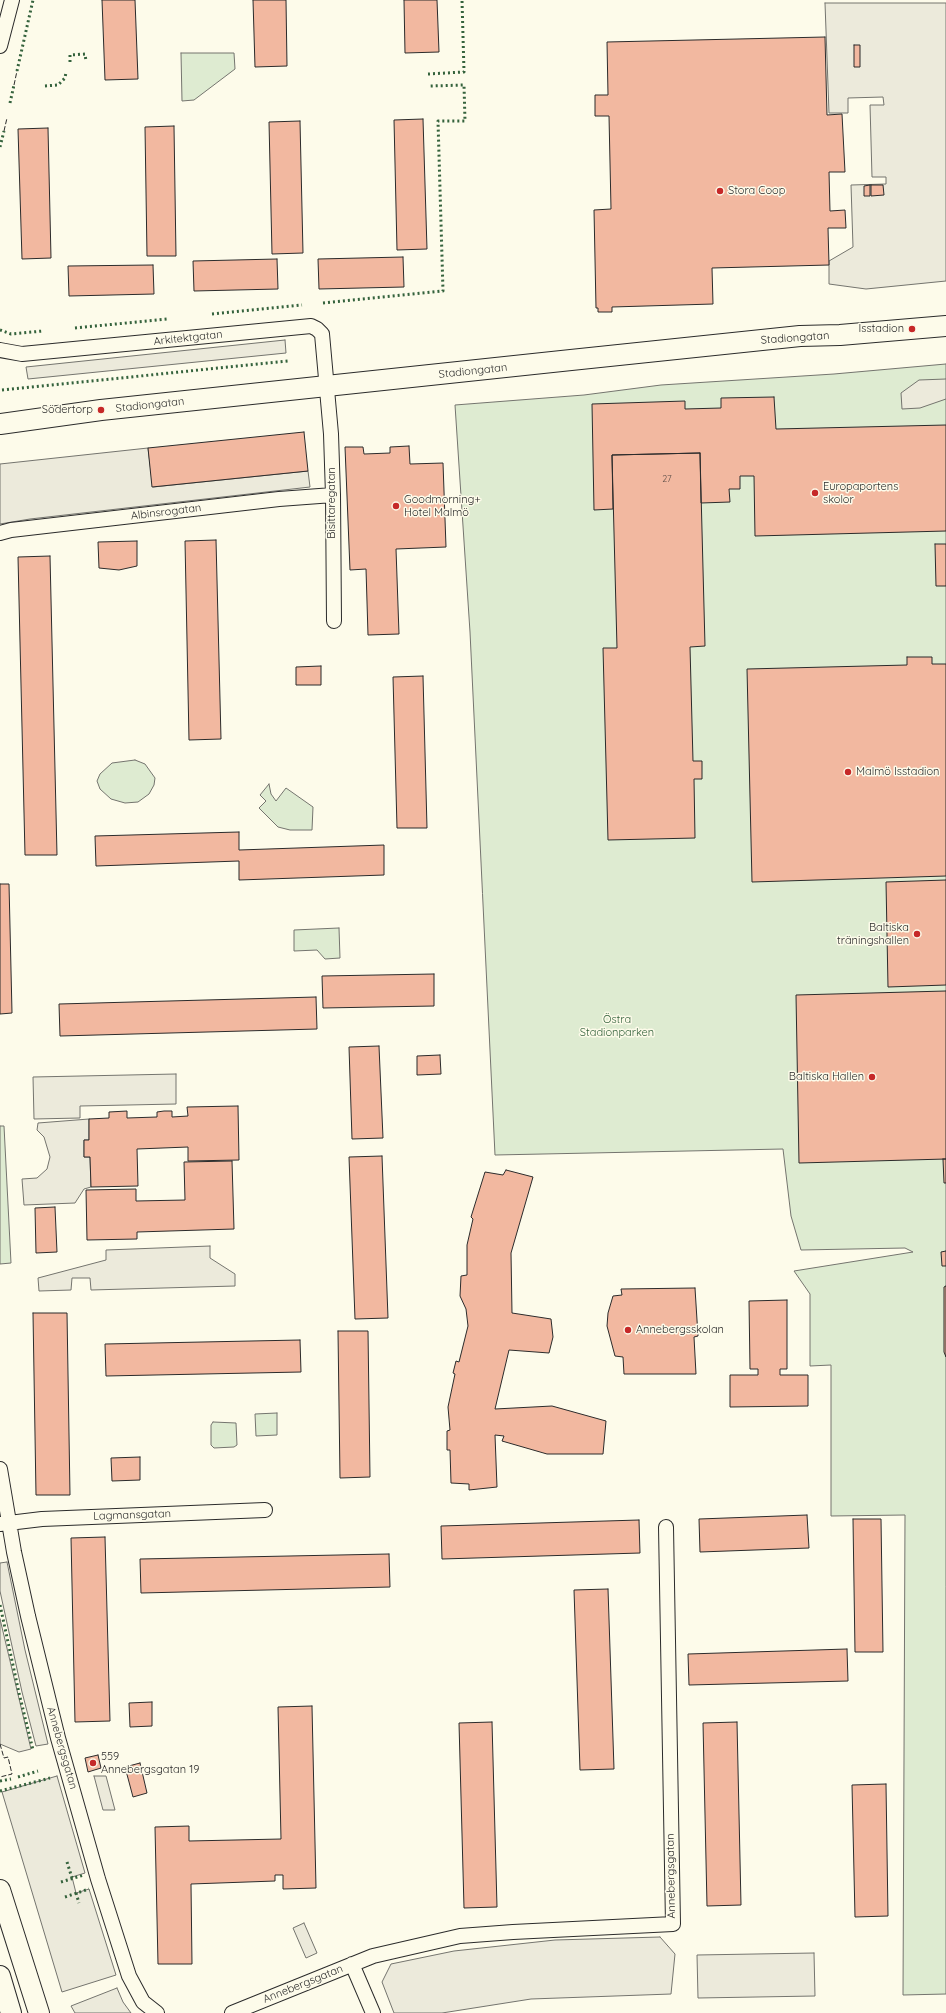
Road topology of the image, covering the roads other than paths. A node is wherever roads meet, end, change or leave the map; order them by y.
1 (12, 0) edge
2 (0, 46) edge
3 (946, 326) edge
4 (0, 350) edge
5 (326, 386) junction
6 (0, 424) edge
7 (333, 495) junction
8 (0, 533) edge
9 (334, 621) dead end
10 (0, 1469) edge
11 (265, 1510) dead end
12 (5, 1523) edge
13 (666, 1527) dead end
14 (0, 1890) edge
15 (352, 1964) junction
16 (0, 1976) edge
17 (12, 2013) edge
18 (39, 2013) edge
19 (158, 2013) edge
20 (232, 2013) edge
21 (373, 2013) edge

1 - 2 street
3 - 5 main road, Stadiongatan
4 - 5 street, Arkitektgatan
5 - 6 main road, Stadiongatan
5 - 7 street, Bisittaregatan
7 - 8 street, Albinsrogatan
7 - 9 street, Bisittaregatan
10 - 12 street, Annebergsgatan
11 - 12 street, Lagmansgatan
12 - 19 street, Annebergsgatan
13 - 15 street, Annebergsgatan
14 - 18 main road
15 - 20 street, Annebergsgatan
15 - 21 street, Annebergsgatan
16 - 17 main road

